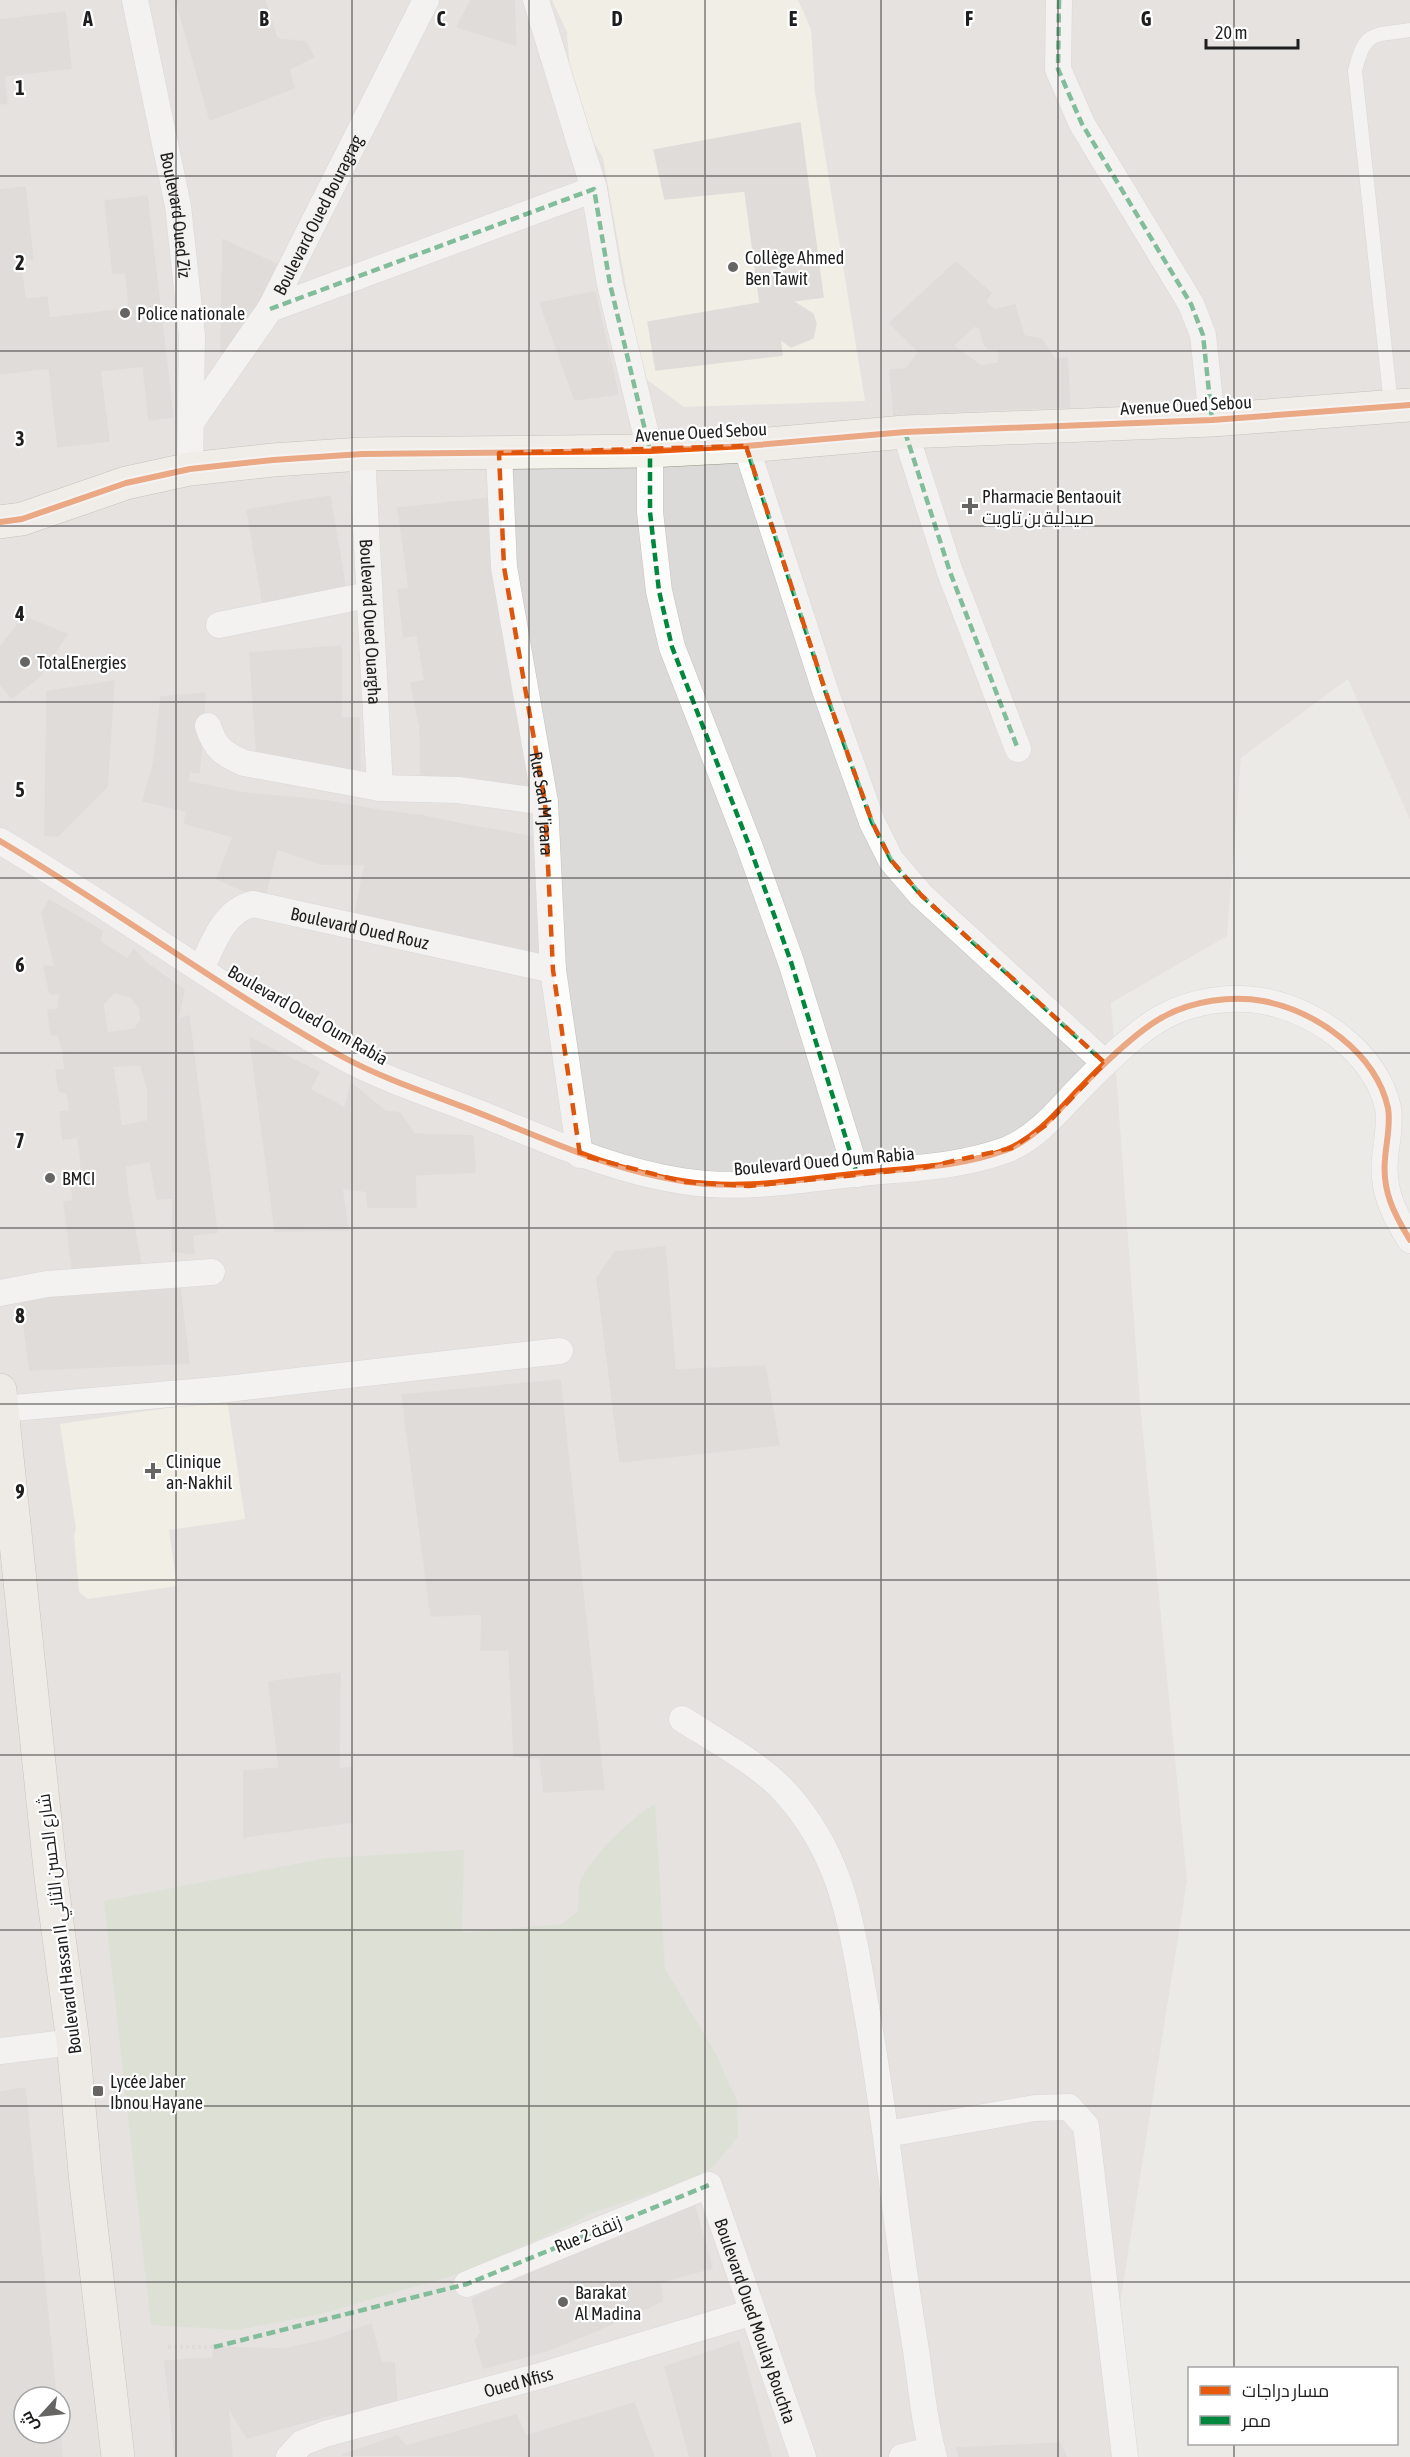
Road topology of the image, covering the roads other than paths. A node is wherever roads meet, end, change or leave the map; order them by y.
1 (135, 0) edge
2 (426, 0) edge
3 (536, 0) edge
4 (1059, 0) edge
5 (1410, 30) edge
6 (594, 189) junction
7 (270, 309) junction
8 (1400, 405) edge
9 (1212, 420) junction
10 (192, 421) junction
11 (905, 432) junction
12 (746, 446) junction
13 (650, 451) junction
14 (499, 453) junction
15 (362, 454) junction
16 (190, 469) junction
17 (7, 525) edge
18 (368, 595) junction
19 (219, 625) dead end
20 (208, 726) dead end
21 (1018, 749) dead end
22 (380, 788) junction
23 (545, 802) junction
24 (0, 841) edge
25 (201, 969) junction
26 (553, 970) junction
27 (1105, 1063) junction
28 (580, 1155) junction
29 (857, 1174) junction
30 (1410, 1239) edge
31 (212, 1272) dead end
32 (0, 1293) edge
33 (560, 1351) dead end
34 (1, 1400) edge
35 (682, 1719) dead end
36 (73, 2042) junction
37 (0, 2051) edge
38 (887, 2134) junction
39 (709, 2185) joint
40 (467, 2284) dead end
41 (753, 2312) junction
42 (933, 2454) edge
43 (118, 2457) edge
44 (289, 2457) edge
45 (803, 2457) edge
46 (902, 2457) edge
47 (1125, 2457) edge

1 - 10 street, Boulevard Oued Ziz
2 - 7 street, Boulevard Oued Bouragrag
3 - 6 street
4 - 9 street
5 - 8 lane
6 - 7 street
6 - 13 street
7 - 10 street, Boulevard Oued Bouragrag
8 - 9 street, Avenue Oued Sebou
9 - 11 street, Avenue Oued Sebou
10 - 16 street, Boulevard Oued Ziz
11 - 12 street, Avenue Oued Sebou
11 - 21 street
12 - 13 street, Avenue Oued Sebou
12 - 27 street
13 - 14 street, Avenue Oued Sebou
13 - 29 street
14 - 15 street, Avenue Oued Sebou
14 - 23 street, Rue Sad M'jaara
15 - 16 street, Avenue Oued Sebou
15 - 18 street, Boulevard Oued Ouargha
16 - 17 street, Avenue Oued Sebou
18 - 19 street
18 - 22 street, Boulevard Oued Ouargha
20 - 22 street
22 - 23 street
23 - 26 street, Rue Sad M'jaara
24 - 25 street, Boulevard Oued Oum Rabia
25 - 26 street, Boulevard Oued Rouz
25 - 28 street, Boulevard Oued Oum Rabia
26 - 28 street, Rue Sad M'jaara
27 - 29 street, Boulevard Oued Oum Rabia
27 - 30 street, Boulevard Oued Oum Rabia
28 - 29 street, Boulevard Oued Oum Rabia
31 - 32 street
33 - 34 street
34 - 36 main road, Boulevard Hassan II شارع الحسن الثاني
35 - 38 street
36 - 37 street
36 - 43 main road, Boulevard Hassan II شارع الحسن الثاني
38 - 42 street
38 - 47 street
39 - 40 street, Rue 2 زنقة
39 - 41 street, Boulevard Oued Moulay Bouchta
41 - 44 street, Oued Nfiss
41 - 45 street, Boulevard Oued Moulay Bouchta
42 - 46 street

